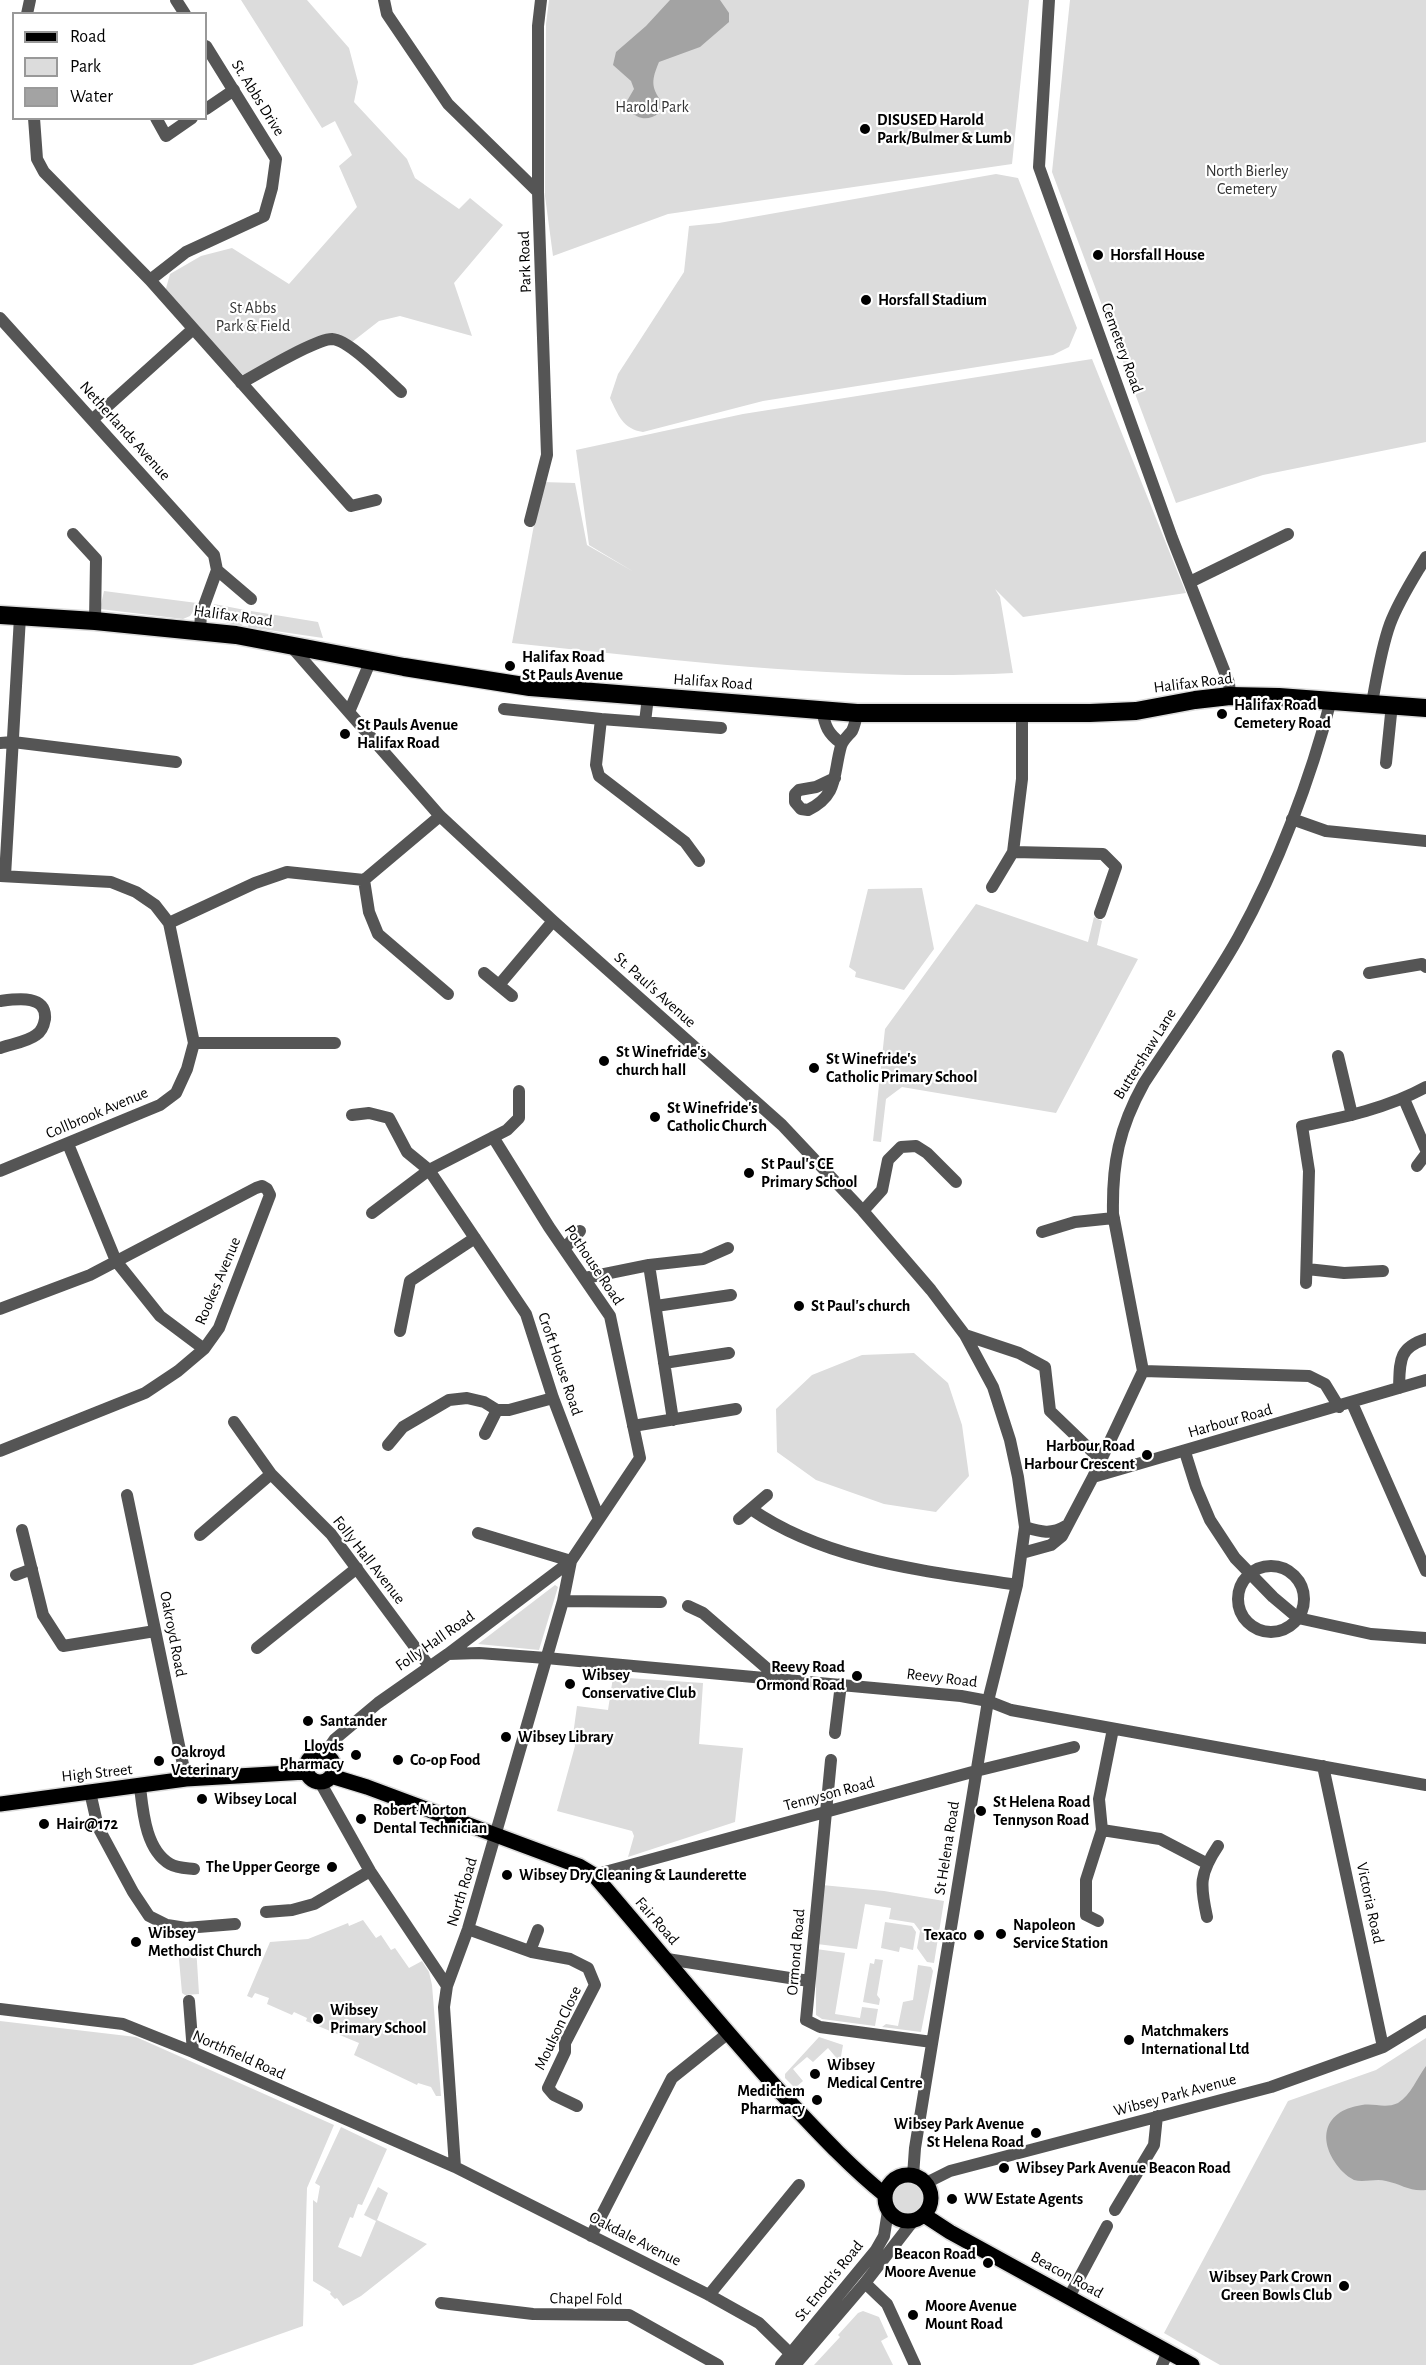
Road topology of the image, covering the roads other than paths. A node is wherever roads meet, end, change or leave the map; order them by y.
1 (384, 0) edge
2 (541, 0) edge
3 (1049, 0) edge
4 (207, 48) edge
5 (234, 90) junction
6 (207, 108) edge
7 (34, 120) edge
8 (157, 120) edge
9 (190, 120) edge
10 (538, 192) junction
11 (150, 280) junction
12 (0, 318) edge
13 (192, 330) junction
14 (241, 383) junction
15 (401, 392) dead end
16 (92, 420) junction
17 (376, 500) dead end
18 (530, 521) dead end
19 (72, 534) dead end
20 (1288, 534) dead end
21 (1426, 557) edge
22 (217, 570) junction
23 (1190, 582) junction
24 (251, 600) dead end
25 (0, 615) edge
26 (20, 617) junction
27 (95, 621) junction
28 (200, 630) junction
29 (289, 645) junction
30 (371, 660) junction
31 (1230, 696) junction
32 (648, 697) junction
33 (1331, 700) junction
34 (1372, 703) junction
35 (1392, 704) junction
36 (1426, 708) edge
37 (504, 709) dead end
38 (822, 710) junction
39 (349, 712) junction
40 (857, 712) junction
41 (1022, 713) junction
42 (601, 719) junction
43 (645, 722) junction
44 (721, 728) dead end
45 (6, 743) edge
46 (841, 743) junction
47 (176, 762) dead end
48 (1386, 763) dead end
49 (835, 777) dead end
50 (440, 816) junction
51 (1292, 819) junction
52 (1426, 841) edge
53 (1013, 852) junction
54 (699, 861) dead end
55 (2, 876) edge
56 (364, 880) junction
57 (992, 887) dead end
58 (1100, 913) dead end
59 (553, 921) junction
60 (169, 923) junction
61 (1426, 967) edge
62 (484, 973) dead end
63 (1369, 973) dead end
64 (498, 985) junction
65 (448, 993) dead end
66 (512, 996) dead end
67 (0, 1001) edge
68 (194, 1043) junction
69 (335, 1043) dead end
70 (0, 1048) edge
71 (1338, 1056) dead end
72 (1426, 1087) edge
73 (519, 1091) dead end
74 (1404, 1099) junction
75 (352, 1115) dead end
76 (1352, 1115) junction
77 (493, 1137) junction
78 (68, 1144) junction
79 (1426, 1152) edge
80 (1417, 1166) dead end
81 (429, 1170) junction
82 (0, 1171) edge
83 (956, 1182) dead end
84 (863, 1211) junction
85 (372, 1213) dead end
86 (1113, 1218) junction
87 (580, 1231) dead end
88 (1042, 1232) dead end
89 (475, 1238) junction
90 (728, 1248) dead end
91 (564, 1249) junction
92 (116, 1261) junction
93 (649, 1265) junction
94 (1307, 1269) junction
95 (1383, 1271) dead end
96 (585, 1278) junction
97 (1306, 1283) dead end
98 (731, 1295) dead end
99 (656, 1306) junction
100 (0, 1309) edge
101 (400, 1331) dead end
102 (965, 1335) junction
103 (1426, 1339) edge
104 (204, 1349) junction
105 (729, 1353) dead end
106 (664, 1363) junction
107 (1143, 1371) junction
108 (1426, 1380) edge
109 (1399, 1388) junction
110 (553, 1398) junction
111 (1352, 1402) junction
112 (1339, 1407) junction
113 (736, 1409) dead end
114 (496, 1410) junction
115 (673, 1420) junction
116 (234, 1422) dead end
117 (633, 1426) junction
118 (485, 1434) dead end
119 (388, 1445) dead end
120 (0, 1451) edge
121 (1185, 1452) junction
122 (1101, 1460) junction
123 (271, 1474) junction
124 (1093, 1477) junction
125 (127, 1495) dead end
126 (767, 1495) dead end
127 (751, 1509) junction
128 (599, 1519) junction
129 (739, 1519) dead end
130 (1069, 1524) junction
131 (1025, 1527) junction
132 (22, 1530) dead end
133 (478, 1533) dead end
134 (200, 1534) dead end
135 (1022, 1553) junction
136 (571, 1561) junction
137 (357, 1568) junction
138 (32, 1569) junction
139 (1426, 1571) edge
140 (1251, 1573) junction
141 (16, 1575) dead end
142 (1017, 1585) junction
143 (563, 1601) junction
144 (661, 1602) dead end
145 (688, 1606) dead end
146 (1298, 1618) junction
147 (154, 1631) junction
148 (1426, 1638) edge
149 (257, 1648) dead end
150 (448, 1654) junction
151 (546, 1658) junction
152 (429, 1666) junction
153 (778, 1678) junction
154 (841, 1684) junction
155 (988, 1701) junction
156 (1113, 1729) junction
157 (835, 1733) dead end
158 (1074, 1748) dead end
159 (324, 1755) junction
160 (831, 1760) dead end
161 (1323, 1766) junction
162 (976, 1771) junction
163 (306, 1772) junction
164 (186, 1779) junction
165 (326, 1779) junction
166 (1426, 1785) edge
167 (140, 1787) junction
168 (90, 1792) junction
169 (0, 1804) edge
170 (826, 1812) junction
171 (1102, 1830) junction
172 (495, 1836) junction
173 (1218, 1846) dead end
174 (1206, 1863) junction
175 (194, 1869) dead end
176 (370, 1871) junction
177 (594, 1875) junction
178 (266, 1912) dead end
179 (1207, 1917) dead end
180 (1098, 1922) dead end
181 (235, 1924) dead end
182 (468, 1929) junction
183 (538, 1930) dead end
184 (530, 1951) junction
185 (667, 1959) junction
186 (810, 1981) junction
187 (447, 1986) junction
188 (189, 2001) dead end
189 (0, 2009) edge
190 (1426, 2021) edge
191 (727, 2034) junction
192 (932, 2042) junction
193 (1383, 2047) junction
194 (193, 2052) junction
195 (577, 2106) dead end
196 (1157, 2116) junction
197 (455, 2167) junction
198 (919, 2179) junction
199 (800, 2185) dead end
200 (885, 2195) junction
201 (1115, 2210) dead end
202 (888, 2211) junction
203 (918, 2218) junction
204 (1107, 2226) dead end
205 (591, 2236) junction
206 (866, 2283) junction
207 (709, 2295) junction
208 (1070, 2297) junction
209 (441, 2303) dead end
210 (1165, 2358) edge
211 (794, 2360) edge
212 (718, 2365) edge
213 (781, 2365) edge
214 (915, 2365) edge
215 (1192, 2365) edge

1 - 10 street
2 - 10 street, Park Road
3 - 23 street, Cemetery Road
4 - 5 street, St. Abbs Drive
5 - 6 street
5 - 11 street, St. Abbs Drive
7 - 11 street
8 - 9 street
10 - 18 street, Park Road
11 - 13 street
12 - 16 street, Netherlands Avenue
13 - 14 street
13 - 16 street
14 - 15 street
14 - 17 street
16 - 22 street, Netherlands Avenue
19 - 27 street
20 - 23 street
21 - 34 street
22 - 24 street, Netherlands Avenue
22 - 28 street
23 - 31 street, Cemetery Road
25 - 26 highway, Halifax Road
26 - 27 highway, Halifax Road
26 - 45 street
27 - 28 highway, Halifax Road
28 - 29 highway, Halifax Road
29 - 30 highway, Halifax Road
29 - 39 street, St. Paul's Avenue
30 - 32 highway, Halifax Road
30 - 39 street
31 - 33 highway, Halifax Road
31 - 41 highway, Halifax Road
32 - 38 highway, Halifax Road
32 - 43 street
33 - 34 highway, Halifax Road
33 - 51 street, Buttershaw Lane
34 - 35 highway, Halifax Road
35 - 36 highway, Halifax Road
35 - 48 street
37 - 42 street
38 - 40 highway, Halifax Road
38 - 46 street
39 - 50 street, St. Paul's Avenue
40 - 41 highway, Halifax Road
40 - 46 street
41 - 53 street
42 - 43 street
42 - 54 street
43 - 44 street
45 - 47 street
45 - 55 street
46 - 49 street
50 - 56 street
50 - 59 street, St. Paul's Avenue
51 - 52 street
51 - 86 street, Buttershaw Lane
53 - 57 street
53 - 58 street
55 - 60 street
56 - 60 street
56 - 65 street
59 - 64 street
59 - 84 street, St. Paul's Avenue
60 - 68 street, Collbrook Avenue
61 - 63 street
62 - 64 street
64 - 66 street
67 - 70 street
68 - 69 street
68 - 78 street, Collbrook Avenue
71 - 76 street
72 - 74 street
73 - 77 street
74 - 76 street
74 - 79 street
75 - 81 street, Croft House Road
76 - 94 street
77 - 81 street
77 - 91 street, Pothouse Road
78 - 82 street, Collbrook Avenue
78 - 92 street
79 - 80 street
81 - 85 street
81 - 89 street, Croft House Road
83 - 84 street
84 - 102 street, St. Paul's Avenue
86 - 88 street
86 - 107 street, Buttershaw Lane
87 - 91 street
89 - 101 street
89 - 110 street, Croft House Road
90 - 93 street
91 - 96 street, Pothouse Road
92 - 100 street
92 - 104 street
92 - 104 street, Rookes Avenue
93 - 96 street
93 - 99 street
94 - 95 street
94 - 97 street
96 - 117 street, Pothouse Road
98 - 99 street
99 - 106 street
102 - 122 street
102 - 131 street, St. Paul's Avenue
103 - 109 street
104 - 120 street, Rookes Avenue
105 - 106 street
106 - 115 street
107 - 112 street
107 - 122 street
108 - 109 street, Harbour Road
109 - 111 street, Harbour Road
110 - 114 street
110 - 128 street, Croft House Road
111 - 112 street, Harbour Road
111 - 139 street
112 - 121 street, Harbour Road
113 - 115 street
114 - 118 street
114 - 119 street
115 - 117 street
116 - 123 street, Folly Hall Avenue
117 - 128 street, Folly Hall Road
121 - 124 street, Harbour Road
121 - 140 street
122 - 124 street
123 - 134 street
123 - 137 street, Folly Hall Avenue
124 - 130 street
125 - 147 street, Oakroyd Road
126 - 127 street
127 - 129 street
127 - 142 street
128 - 136 street, Folly Hall Road
130 - 131 street
130 - 135 street
131 - 135 street, St Helena Road
132 - 138 street
133 - 136 street
135 - 142 street, St Helena Road
136 - 143 street, North Road
136 - 150 street, Folly Hall Road
137 - 149 street
137 - 152 street, Folly Hall Avenue
138 - 141 street
138 - 147 street
140 - 146 street
140 - 146 street
140 - 146 street
142 - 155 street, St Helena Road
143 - 144 street
143 - 151 street, North Road
145 - 153 street
146 - 148 street
147 - 164 street, Oakroyd Road
150 - 151 street, Reevy Road
150 - 152 street, Folly Hall Road
151 - 153 street, Reevy Road
151 - 172 street, North Road
152 - 159 street, Folly Hall Road
153 - 154 street, Reevy Road
154 - 155 street, Reevy Road
154 - 157 street
155 - 156 street, Reevy Road
155 - 162 street, St Helena Road
156 - 161 street, Reevy Road
156 - 171 street
158 - 162 street, Tennyson Road
159 - 163 main road
159 - 165 main road
160 - 170 street, Ormond Road
161 - 166 street, Reevy Road
161 - 193 street, Victoria Road
162 - 170 street, Tennyson Road
162 - 192 street, St Helena Road
163 - 164 main road, High Street
163 - 165 main road
164 - 167 main road, High Street
165 - 172 main road, Fair Road
165 - 176 street
167 - 168 main road, High Street
167 - 175 street
168 - 169 main road, High Street
168 - 181 street
170 - 177 street, Tennyson Road
170 - 186 street, Ormond Road
171 - 174 street
171 - 180 street
172 - 177 main road, Fair Road
172 - 182 street, North Road
173 - 174 street
174 - 179 street
176 - 178 street
176 - 187 street
177 - 185 main road, Fair Road
182 - 184 street, Moulson Close
182 - 187 street, North Road
183 - 184 street
184 - 195 street, Moulson Close
185 - 186 street
185 - 191 main road, Fair Road
186 - 192 street, Ormond Road
187 - 197 street, North Road
188 - 194 street
189 - 194 street, Northfield Road
190 - 193 street, Wibsey Park Avenue
191 - 200 main road, Fair Road
191 - 205 street
192 - 198 street, St Helena Road
193 - 196 street, Wibsey Park Avenue
194 - 197 street, Northfield Road
196 - 198 street, Wibsey Park Avenue
196 - 201 street
197 - 205 street, Oakdale Avenue
198 - 200 main road
198 - 203 main road
199 - 207 street
200 - 202 main road
202 - 203 main road
202 - 211 street, St. Enoch's Road
203 - 206 street, St. Enoch's Road
203 - 208 main road, Beacon Road
204 - 208 street
205 - 207 street, Oakdale Avenue
206 - 211 street, St. Enoch's Road
206 - 214 street
207 - 211 street, Oakdale Avenue
208 - 210 main road, Beacon Road
209 - 212 street, Chapel Fold
210 - 215 main road, Beacon Road
211 - 213 street, St. Enoch's Road

